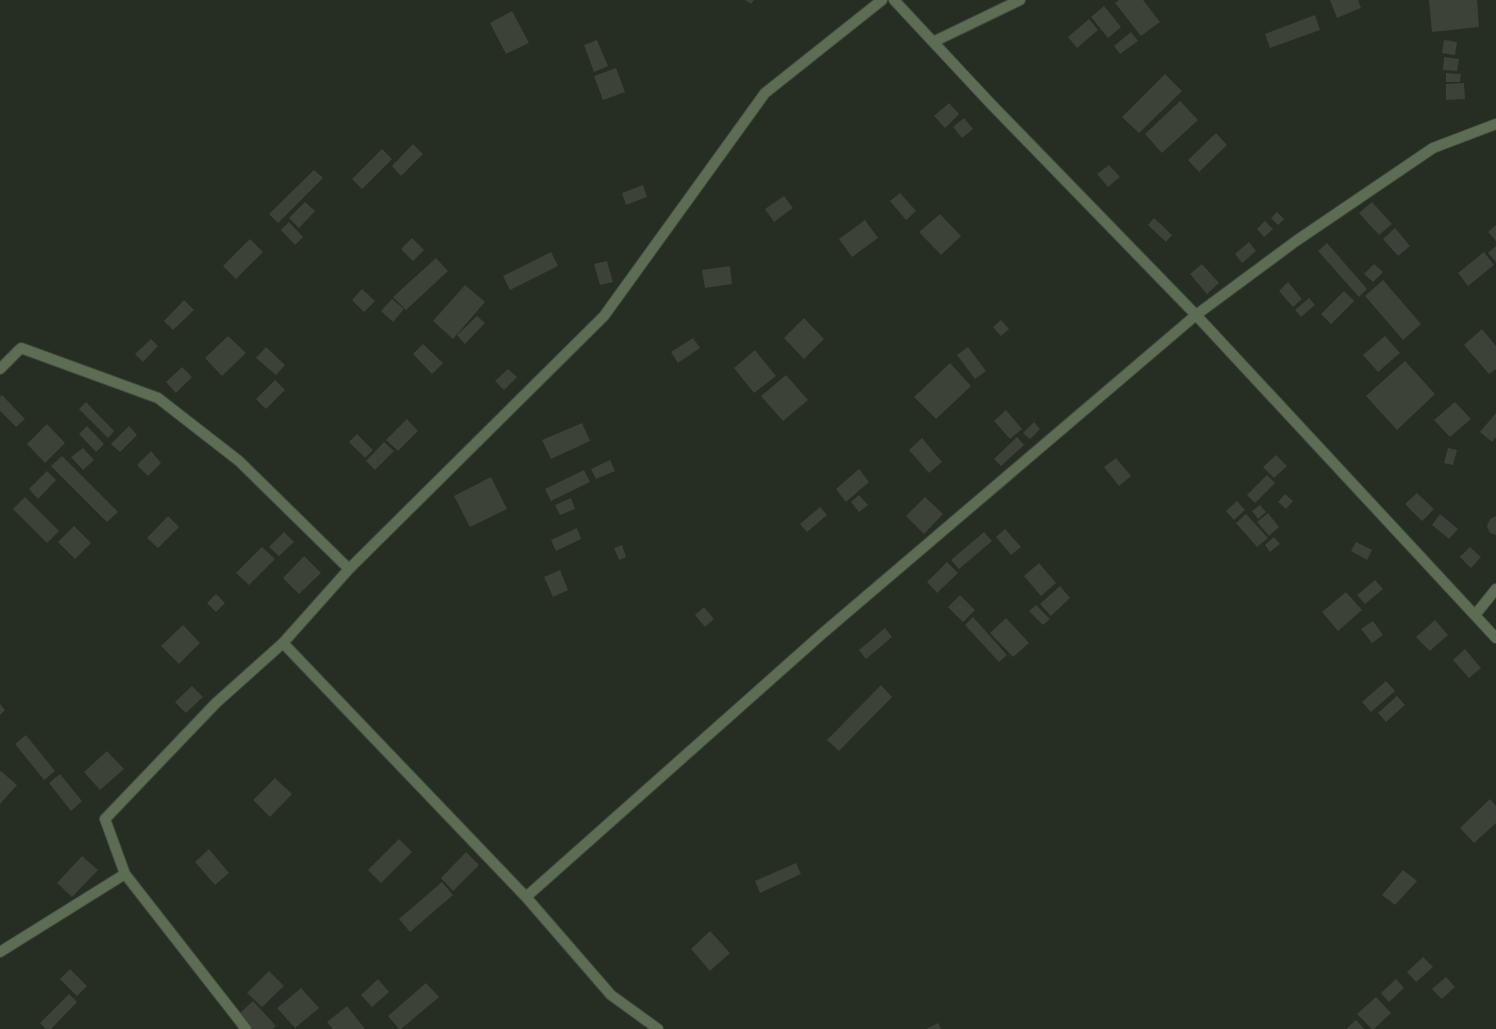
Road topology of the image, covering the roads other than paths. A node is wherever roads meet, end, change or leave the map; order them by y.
1 (882, 0) edge
2 (894, 0) edge
3 (1020, 0) edge
4 (933, 42) junction
5 (1496, 124) edge
6 (1196, 315) junction
7 (0, 368) edge
8 (349, 569) junction
9 (1496, 589) edge
10 (1475, 616) junction
11 (1496, 638) edge
12 (283, 643) junction
13 (124, 874) junction
14 (526, 897) junction
15 (0, 952) edge
16 (246, 1029) edge
17 (658, 1029) edge

1 - 8 street
2 - 4 street
3 - 4 street
4 - 6 street
5 - 6 street
6 - 10 street
6 - 14 street
7 - 8 street
8 - 12 street
9 - 10 street
10 - 11 street
12 - 13 street
12 - 14 street
13 - 15 street
13 - 16 street
14 - 17 street

